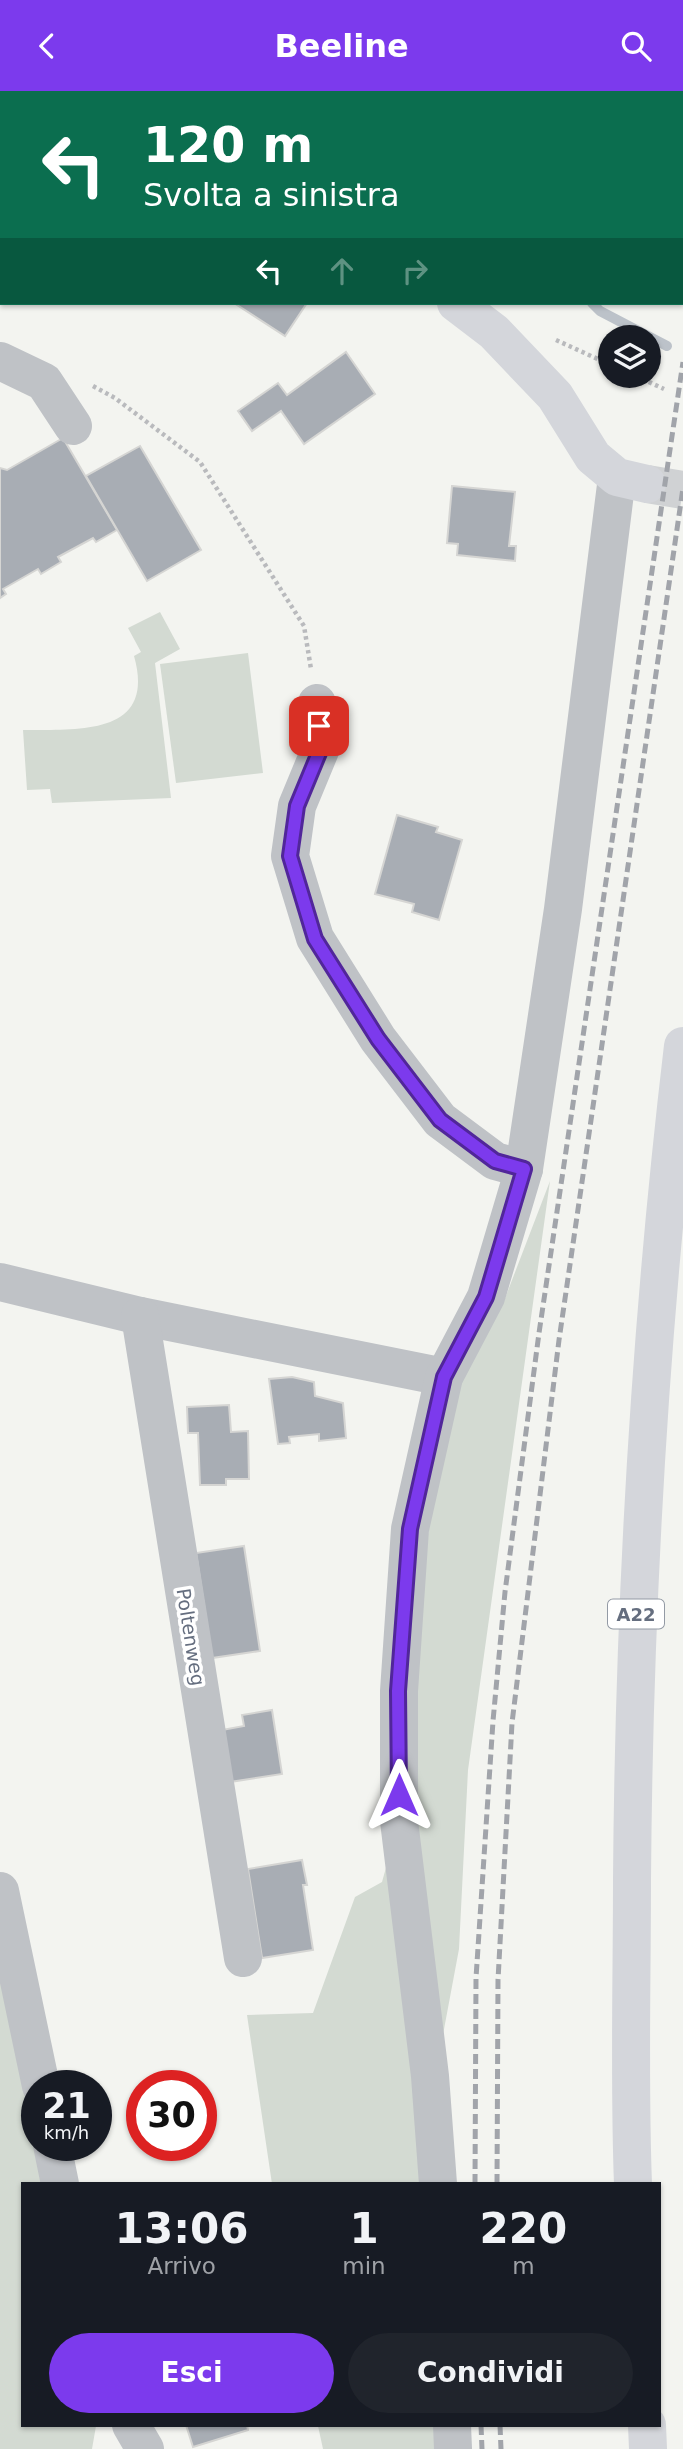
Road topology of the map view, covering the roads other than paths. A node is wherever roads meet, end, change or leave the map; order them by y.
1 (469, 306) edge
2 (0, 361) edge
3 (72, 426) dead end
4 (632, 480) joint
5 (317, 703) road end
6 (683, 1045) edge
7 (524, 1169) junction
8 (0, 1282) edge
9 (140, 1316) junction
10 (444, 1377) junction
11 (0, 1891) edge
12 (243, 1958) dead end
13 (38, 2070) edge
14 (55, 2161) edge
15 (60, 2182) edge
16 (438, 2182) edge
17 (633, 2182) edge
18 (132, 2427) edge
19 (452, 2427) edge
20 (647, 2427) edge
21 (145, 2449) edge
22 (453, 2449) edge
23 (648, 2449) edge

1 - 4 main road
2 - 3 street
4 - 7 street
5 - 7 street
6 - 17 main road, A22
7 - 10 street
8 - 9 street
9 - 10 street
9 - 12 street, Poltenweg
10 - 16 street
11 - 13 street
14 - 15 street
18 - 21 street
19 - 22 street
20 - 23 main road

